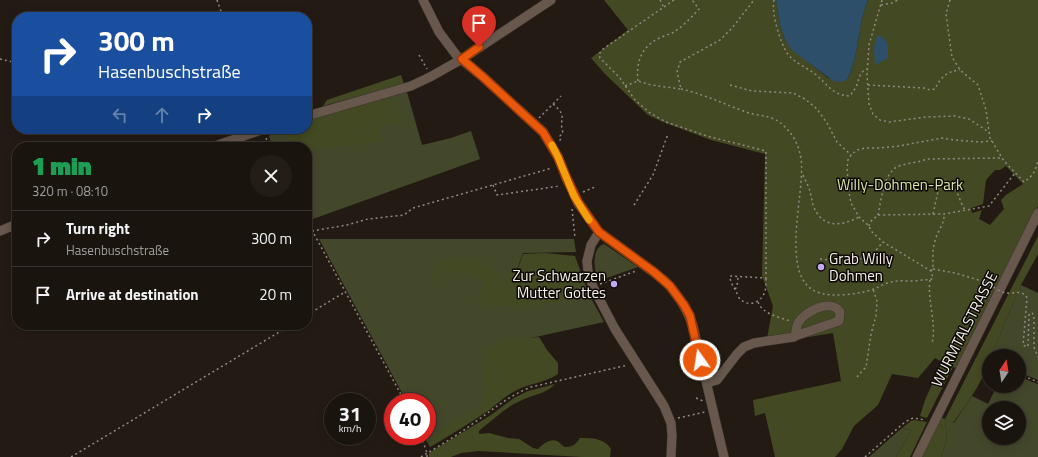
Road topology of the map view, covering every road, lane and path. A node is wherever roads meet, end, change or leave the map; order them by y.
1 (217, 0) edge
2 (423, 0) edge
3 (551, 0) edge
4 (660, 0) edge
5 (674, 0) edge
6 (692, 0) edge
7 (754, 0) edge
8 (774, 0) edge
9 (882, 0) edge
10 (898, 0) edge
11 (950, 0) edge
12 (881, 5) junction
13 (664, 8) junction
14 (221, 12) edge
15 (419, 55) dead end
16 (0, 59) edge
17 (462, 59) junction
18 (12, 62) edge
19 (867, 69) junction
20 (960, 70) junction
21 (430, 77) junction
22 (638, 81) junction
23 (868, 85) junction
24 (625, 86) junction
25 (730, 86) dead end
26 (681, 89) junction
27 (561, 96) dead end
28 (553, 104) junction
29 (312, 115) edge
30 (534, 124) junction
31 (251, 134) edge
32 (668, 134) dead end
33 (990, 134) junction
34 (992, 141) junction
35 (227, 142) edge
36 (553, 147) junction
37 (851, 155) junction
38 (1002, 158) junction
39 (1038, 160) edge
40 (562, 165) junction
41 (1015, 173) junction
42 (802, 174) junction
43 (569, 184) junction
44 (493, 185) junction
45 (595, 187) dead end
46 (574, 196) junction
47 (634, 205) dead end
48 (572, 209) dead end
49 (965, 210) junction
50 (1038, 213) edge
51 (878, 214) junction
52 (933, 214) junction
53 (944, 214) junction
54 (859, 217) junction
55 (12, 226) edge
56 (869, 226) junction
57 (0, 231) edge
58 (312, 231) joint
59 (599, 232) junction
60 (575, 238) dead end
61 (884, 242) junction
62 (820, 259) dead end
63 (645, 265) junction
64 (932, 270) junction
65 (738, 277) junction
66 (766, 278) junction
67 (930, 280) junction
68 (593, 287) junction
69 (735, 289) junction
70 (872, 289) junction
71 (345, 292) junction
72 (758, 302) junction
73 (312, 312) edge
74 (789, 320) dead end
75 (283, 330) edge
76 (795, 336) junction
77 (932, 344) dead end
78 (1038, 357) edge
79 (636, 363) junction
80 (857, 377) dead end
81 (1026, 377) edge
82 (1038, 382) edge
83 (707, 383) junction
84 (400, 393) edge
85 (700, 413) dead end
86 (686, 417) dead end
87 (933, 422) junction
88 (424, 445) edge
89 (427, 453) junction
90 (71, 457) edge
91 (420, 457) edge
92 (427, 457) edge
93 (671, 457) edge
94 (724, 457) edge
95 (865, 457) edge
96 (916, 457) edge

1 - 14 path
2 - 17 street
3 - 17 street
4 - 13 path
5 - 13 path
6 - 22 path
7 - 26 path
8 - 19 path
9 - 12 path
10 - 12 path
11 - 20 path
12 - 19 path
13 - 24 path
15 - 21 path
16 - 18 path
17 - 21 street
17 - 30 street
19 - 23 path
20 - 23 path
20 - 33 path
21 - 29 street
22 - 24 path
22 - 26 path
23 - 33 path
24 - 66 path
25 - 37 path
26 - 42 path
27 - 28 path
28 - 30 path
28 - 36 path
30 - 36 street
31 - 35 street
32 - 47 path
33 - 34 path
34 - 37 path
34 - 38 path
36 - 40 street
37 - 54 path
38 - 41 path
38 - 51 path
39 - 41 path
40 - 43 street
40 - 44 path
41 - 49 path
42 - 54 path
42 - 70 path
43 - 44 path
43 - 46 street
44 - 58 path
45 - 46 path
46 - 59 street
48 - 60 path
49 - 52 path
49 - 53 path
50 - 87 street, WURMTALSTRASSE
51 - 52 path
51 - 56 path
52 - 53 path
53 - 64 path
54 - 56 path
55 - 57 street
56 - 61 path
58 - 71 path
59 - 63 street
59 - 68 street
61 - 62 path
61 - 64 path
63 - 68 path
63 - 83 street
64 - 67 path
64 - 78 path, bridge
65 - 66 path
65 - 69 path
65 - 69 path
66 - 72 path
67 - 70 path
67 - 77 path
68 - 79 street
69 - 72 path
70 - 80 path
71 - 73 path
71 - 84 path
72 - 74 path
75 - 90 path
76 - 76 street
76 - 83 street
79 - 89 path
79 - 93 street
81 - 82 path
83 - 94 street
85 - 86 path
87 - 95 path
87 - 96 street, WURMTALSTRASSE
88 - 89 path
89 - 91 path
89 - 92 path

